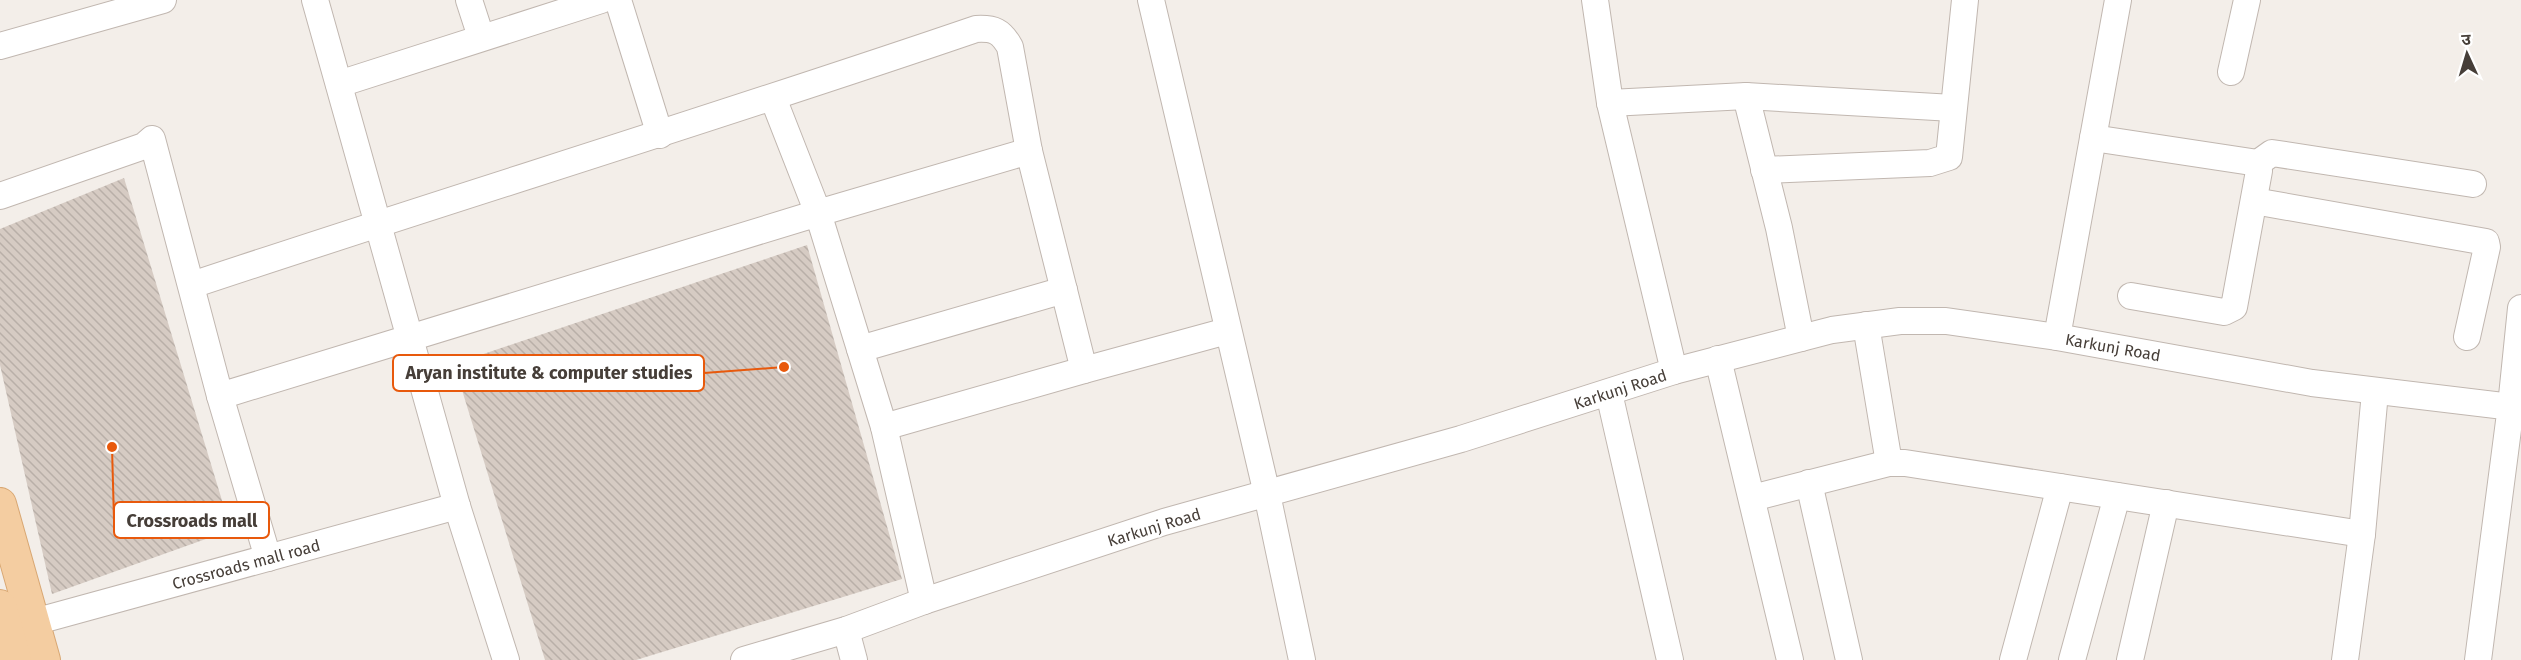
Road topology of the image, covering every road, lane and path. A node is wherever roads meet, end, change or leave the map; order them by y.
1 (163, 0) edge
2 (315, 0) edge
3 (469, 0) edge
4 (601, 0) edge
5 (618, 0) edge
6 (1151, 0) edge
7 (1595, 0) edge
8 (1965, 0) edge
9 (2247, 0) edge
10 (2113, 1) edge
11 (481, 37) junction
12 (0, 46) edge
13 (2231, 72) dead end
14 (339, 84) junction
15 (1746, 96) junction
16 (773, 98) junction
17 (1610, 103) junction
18 (1953, 108) junction
19 (660, 135) junction
20 (2093, 138) junction
21 (1029, 151) junction
22 (2258, 163) junction
23 (1764, 170) junction
24 (2473, 184) dead end
25 (0, 196) edge
26 (2254, 201) junction
27 (818, 213) junction
28 (378, 223) junction
29 (192, 285) junction
30 (1064, 290) junction
31 (2131, 296) dead end
32 (2521, 309) edge
33 (1866, 325) junction
34 (1227, 331) junction
35 (412, 336) junction
36 (2057, 336) junction
37 (2467, 337) dead end
38 (1801, 338) junction
39 (860, 349) junction
40 (1718, 359) junction
41 (1084, 370) junction
42 (1674, 371) junction
43 (2375, 392) junction
44 (1609, 393) junction
45 (220, 396) junction
46 (2516, 407) edge
47 (884, 427) junction
48 (1889, 463) junction
49 (1809, 483) junction
50 (2060, 487) junction
51 (1267, 494) junction
52 (2117, 496) junction
53 (1752, 498) junction
54 (2166, 503) junction
55 (0, 504) edge
56 (457, 506) junction
57 (2362, 534) junction
58 (268, 558) junction
59 (924, 601) junction
60 (0, 606) edge
61 (34, 622) junction
62 (846, 630) junction
63 (15, 660) edge
64 (44, 660) edge
65 (506, 660) edge
66 (744, 660) edge
67 (854, 660) edge
68 (1302, 660) edge
69 (1670, 660) edge
70 (1790, 660) edge
71 (1849, 660) edge
72 (2013, 660) edge
73 (2072, 660) edge
74 (2130, 660) edge
75 (2344, 660) edge
76 (2478, 660) edge

1 - 12 street
2 - 14 street
3 - 11 street
4 - 11 street
5 - 19 street
6 - 34 street
7 - 17 street
8 - 18 street
9 - 13 street
10 - 20 street
11 - 14 street
14 - 28 street
15 - 17 street
15 - 18 street
15 - 23 street
16 - 19 street
16 - 21 street
16 - 27 street
17 - 42 street
18 - 23 street
19 - 28 street
20 - 22 street
20 - 36 street
21 - 27 street
21 - 30 street
22 - 24 street
22 - 26 street
23 - 38 street
25 - 29 street
26 - 31 street
26 - 37 street
27 - 35 street
27 - 39 street
28 - 29 street
28 - 35 street
29 - 45 street
30 - 39 street
30 - 41 street
32 - 46 street
33 - 36 street, Karkunj Road
33 - 38 street, Karkunj Road
33 - 48 street
34 - 41 street
34 - 51 street
35 - 45 street
35 - 56 street
36 - 43 street, Karkunj Road
38 - 40 street, Karkunj Road
39 - 47 street
40 - 42 street, Karkunj Road
40 - 53 street
41 - 47 street
42 - 44 street, Karkunj Road
43 - 46 street, Karkunj Road
43 - 57 street
44 - 51 street, Karkunj Road
44 - 69 street
45 - 58 street
46 - 76 street
47 - 59 street
48 - 49 street
48 - 50 street
49 - 53 street
49 - 71 street
50 - 52 street
50 - 72 street
51 - 59 street, Karkunj Road
51 - 68 street
52 - 54 street
52 - 73 street
53 - 70 street
54 - 57 street
54 - 74 street
55 - 61 main road
56 - 58 street, Crossroads mall road
56 - 65 street
57 - 75 street
58 - 61 street, Crossroads mall road
59 - 62 street, Karkunj Road
60 - 63 main road
61 - 64 main road
62 - 66 street, Karkunj Road
62 - 67 street

